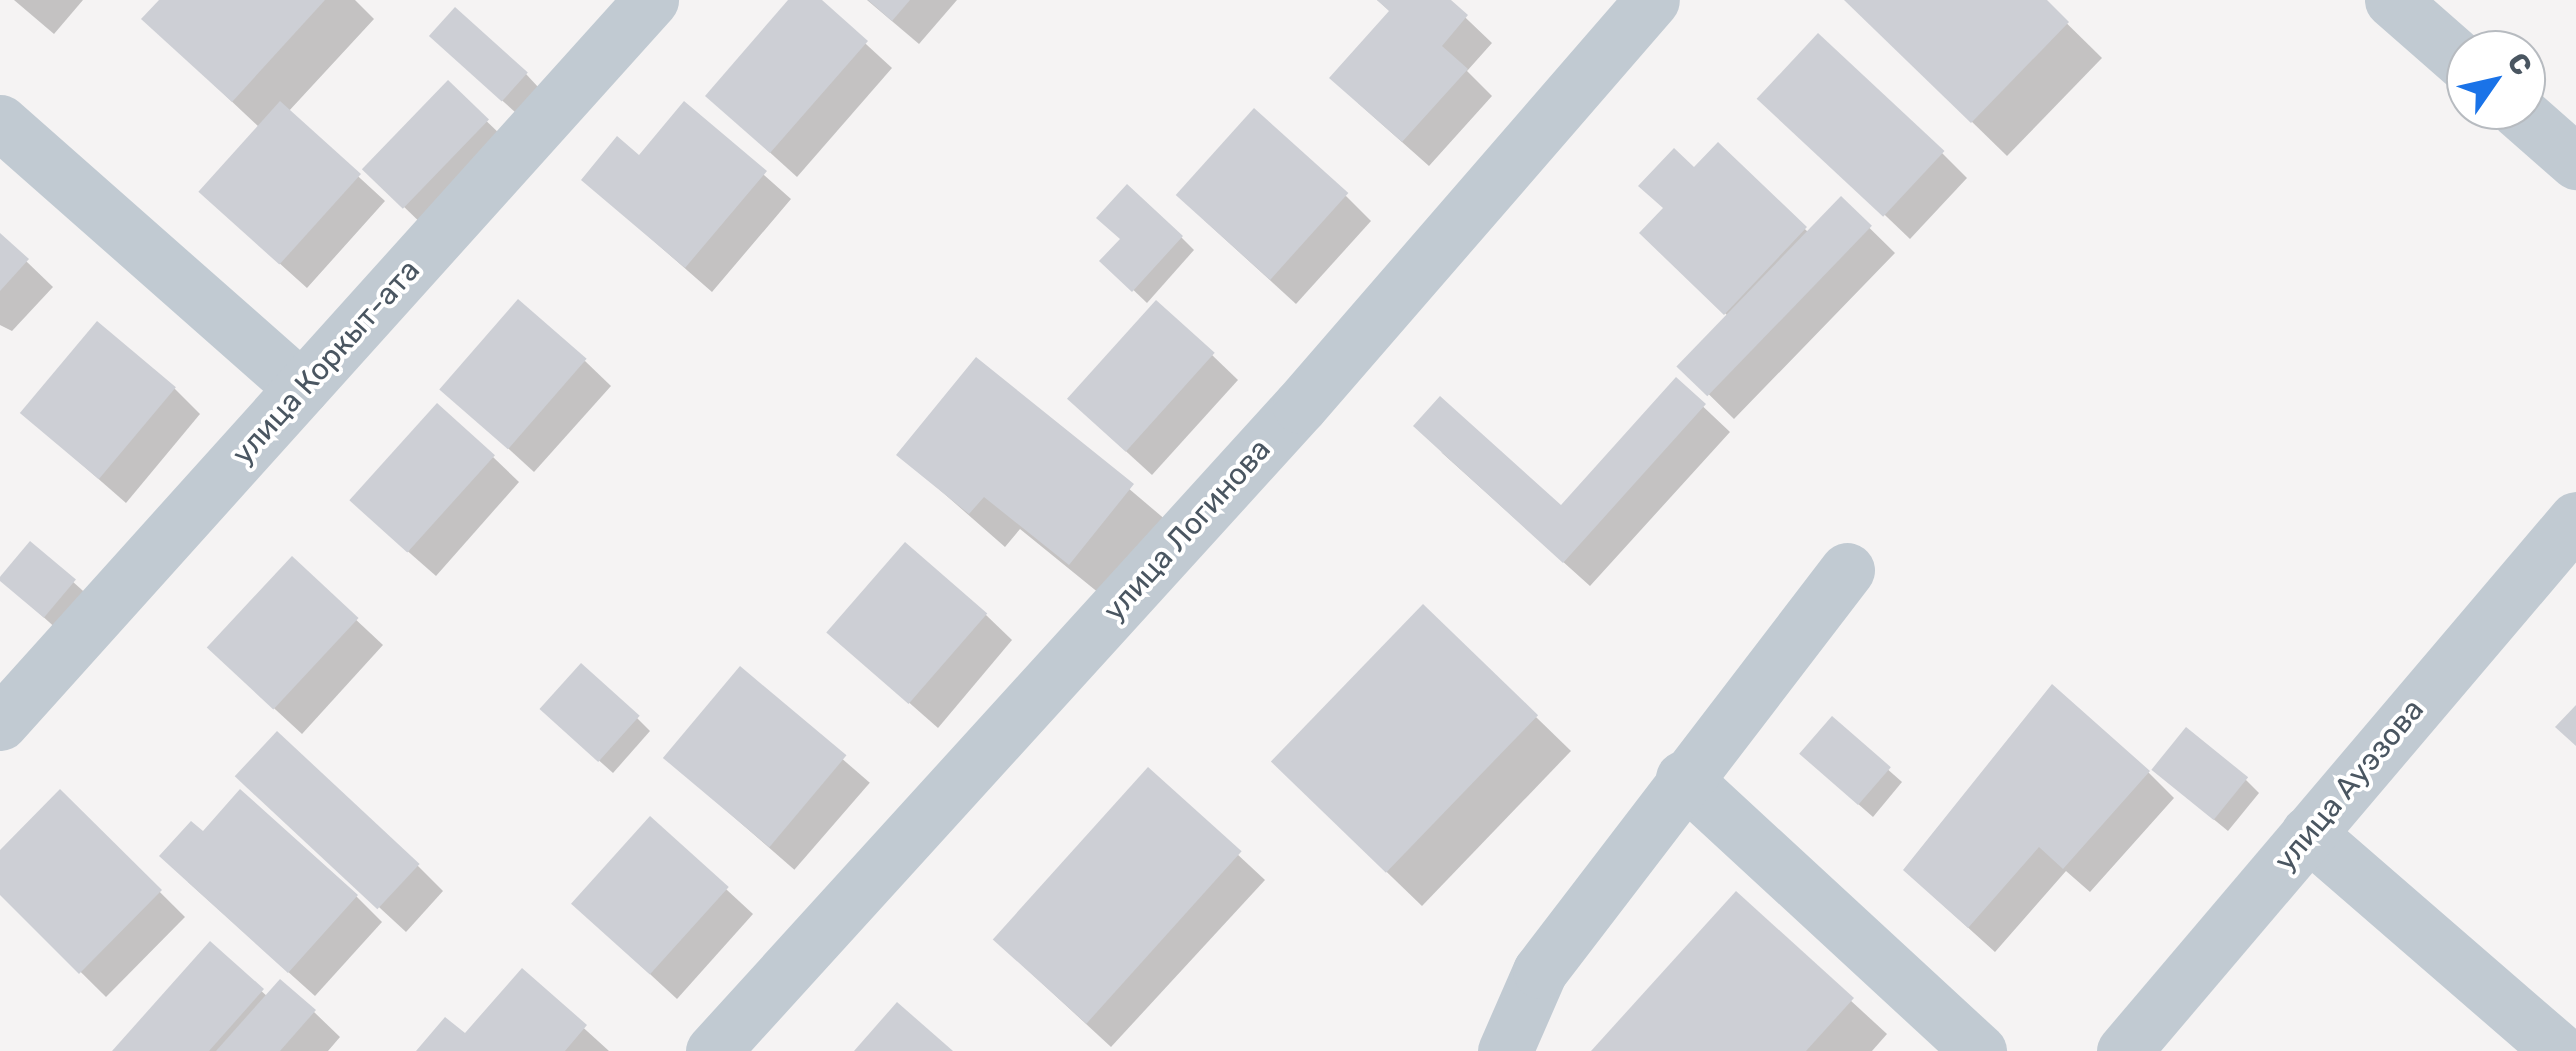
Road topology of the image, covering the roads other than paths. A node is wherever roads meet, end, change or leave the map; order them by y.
1 (651, 0) edge
2 (1652, 0) edge
3 (2392, 0) edge
4 (2446, 47) edge
5 (0, 122) edge
6 (2540, 130) edge
7 (2576, 162) edge
8 (302, 388) junction
9 (2576, 519) edge
10 (1847, 570) dead end
11 (0, 723) edge
12 (1683, 778) junction
13 (2308, 833) junction
14 (732, 1045) edge
15 (1505, 1051) edge
16 (1979, 1051) edge
17 (2124, 1051) edge
18 (2560, 1051) edge

1 - 8 street, улица Коркыт-ата
2 - 14 street, улица Логинова
3 - 4 street
5 - 8 street
6 - 7 street
8 - 11 street, улица Коркыт-ата
9 - 13 street, улица Ауэзова
10 - 12 street
12 - 15 street
12 - 16 street
13 - 17 street, улица Ауэзова
13 - 18 street

